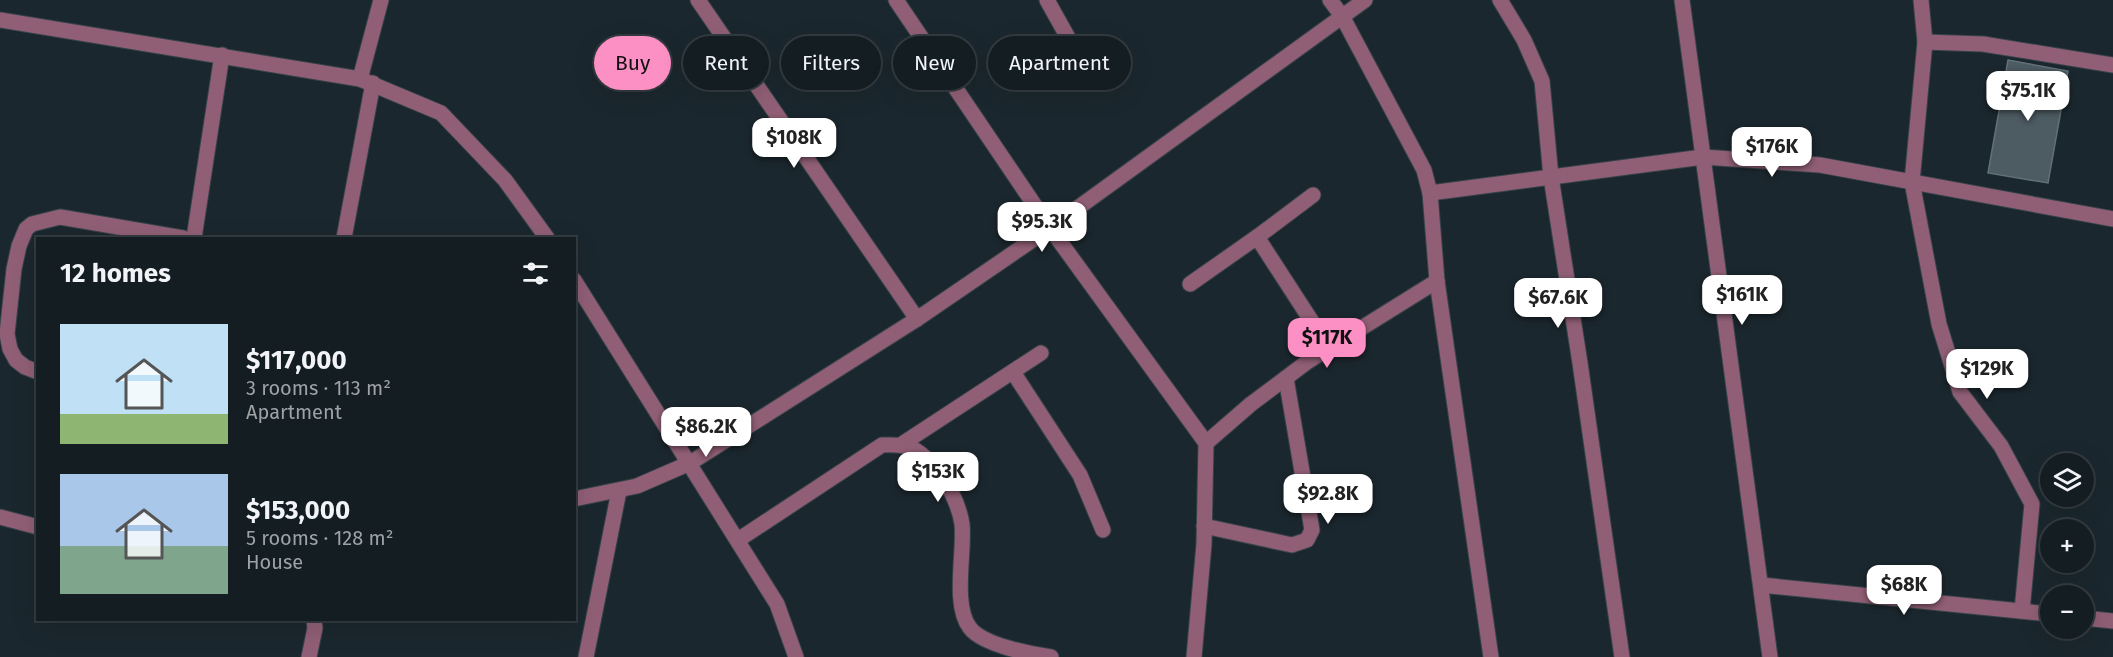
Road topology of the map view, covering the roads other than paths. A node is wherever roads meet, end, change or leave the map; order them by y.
1 (381, 0) edge
2 (698, 0) edge
3 (896, 0) edge
4 (1047, 0) edge
5 (1330, 0) edge
6 (1365, 0) edge
7 (1500, 0) edge
8 (1682, 0) edge
9 (1922, 0) edge
10 (1341, 16) junction
11 (0, 20) edge
12 (1068, 36) edge
13 (1925, 42) junction
14 (222, 55) junction
15 (2113, 64) edge
16 (366, 81) junction
17 (1702, 157) junction
18 (1551, 177) junction
19 (1912, 182) junction
20 (1430, 193) junction
21 (1313, 195) dead end
22 (2113, 219) edge
23 (1050, 228) junction
24 (177, 237) edge
25 (194, 237) edge
26 (344, 237) edge
27 (546, 237) edge
28 (1257, 237) junction
29 (1437, 281) junction
30 (576, 283) edge
31 (1190, 284) dead end
32 (917, 319) junction
33 (1329, 348) junction
34 (1041, 353) dead end
35 (36, 371) edge
36 (1013, 372) junction
37 (1287, 378) junction
38 (1206, 443) junction
39 (902, 444) junction
40 (690, 464) junction
41 (619, 491) junction
42 (576, 499) edge
43 (0, 517) edge
44 (36, 526) edge
45 (1204, 526) junction
46 (1103, 530) dead end
47 (738, 540) junction
48 (1761, 585) junction
49 (2022, 611) junction
50 (2040, 613) edge
51 (2094, 619) edge
52 (314, 621) edge
53 (2113, 621) edge
54 (309, 657) edge
55 (586, 657) edge
56 (796, 657) edge
57 (1048, 657) edge
58 (1194, 657) edge
59 (1491, 657) edge
60 (1622, 657) edge
61 (1770, 657) edge

1 - 16 street
2 - 32 street
3 - 23 street
4 - 12 street
5 - 10 street
6 - 10 street
7 - 18 street
8 - 17 street
9 - 13 street
10 - 20 street
10 - 23 street
11 - 14 street
13 - 15 street
13 - 19 street
14 - 16 street
14 - 25 street
16 - 26 street
16 - 27 street
17 - 18 street
17 - 19 street
17 - 48 street
18 - 20 street
18 - 60 street
19 - 22 street
19 - 49 street
20 - 29 street
21 - 28 street
23 - 32 street
23 - 38 street
24 - 35 street
28 - 31 street
28 - 33 street
29 - 33 street
29 - 59 street
30 - 40 street
32 - 40 street
33 - 37 street
34 - 36 street
36 - 39 street
36 - 46 street
37 - 38 street
37 - 45 street
38 - 45 street
39 - 47 street
39 - 57 street
40 - 41 street
40 - 47 street
41 - 42 street
41 - 55 street
43 - 44 street
45 - 58 street
47 - 56 street
48 - 49 street
48 - 61 street
49 - 50 street
51 - 53 street
52 - 54 street

